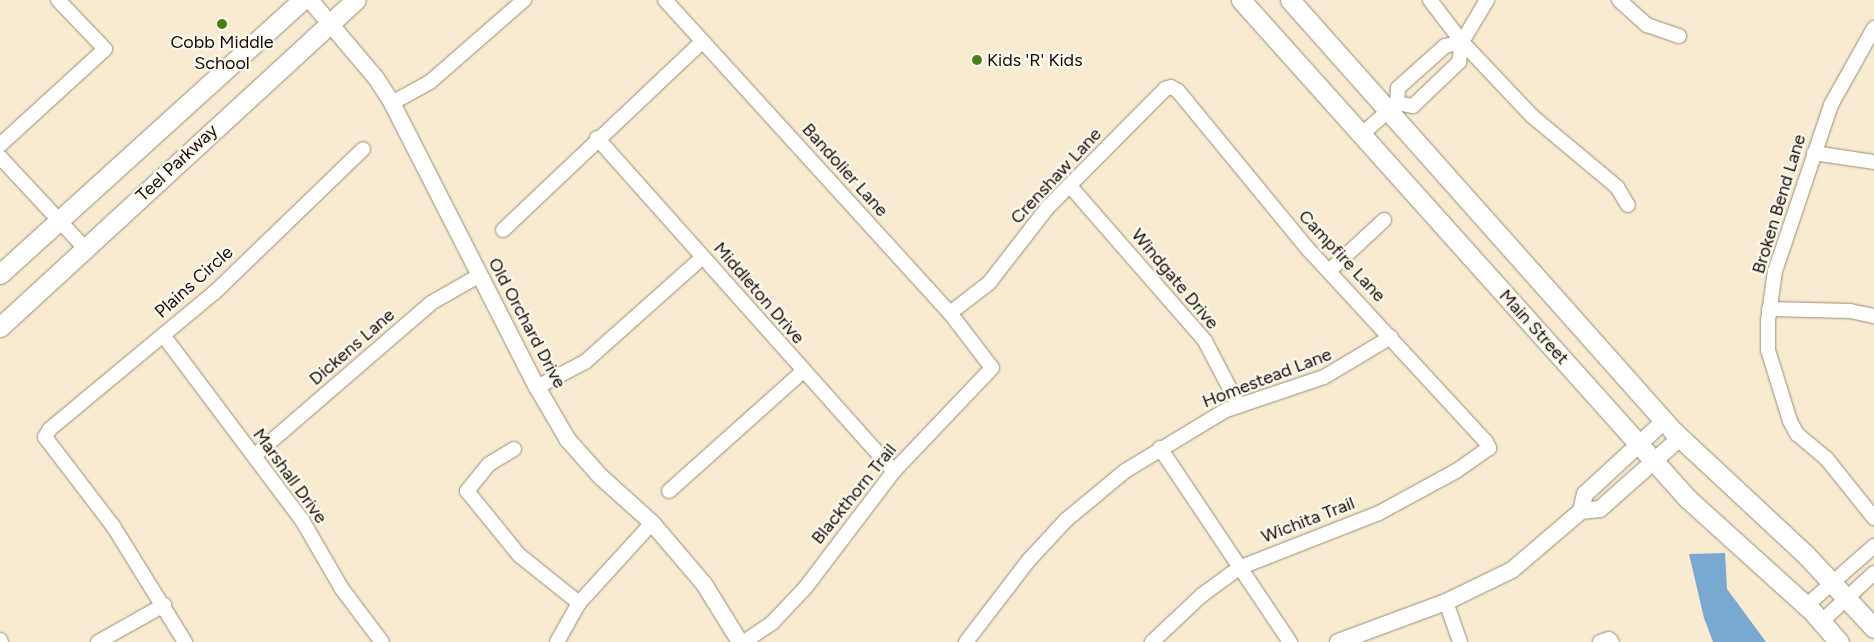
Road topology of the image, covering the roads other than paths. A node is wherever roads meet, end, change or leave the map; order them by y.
1 (58, 0) edge
2 (302, 0) edge
3 (310, 0) edge
4 (354, 0) edge
5 (524, 0) edge
6 (665, 0) edge
7 (1241, 0) edge
8 (1290, 0) edge
9 (1430, 0) edge
10 (1487, 0) edge
11 (1619, 0) edge
12 (330, 24) junction
13 (1874, 28) edge
14 (1679, 36) dead end
15 (702, 42) junction
16 (1462, 42) junction
17 (1171, 88) joint
18 (392, 103) junction
19 (1392, 107) junction
20 (1362, 135) junction
21 (597, 138) junction
22 (0, 145) edge
23 (363, 149) dead end
24 (1814, 153) junction
25 (0, 157) edge
26 (1874, 162) edge
27 (1070, 186) junction
28 (1628, 205) dead end
29 (59, 220) junction
30 (1384, 220) dead end
31 (503, 230) dead end
32 (85, 248) junction
33 (703, 257) junction
34 (1329, 271) junction
35 (0, 274) edge
36 (480, 275) junction
37 (1769, 309) junction
38 (950, 313) junction
39 (1874, 316) edge
40 (0, 327) edge
41 (163, 335) junction
42 (1391, 337) junction
43 (992, 368) joint
44 (803, 371) junction
45 (537, 387) junction
46 (1239, 406) junction
47 (1664, 421) junction
48 (1680, 438) junction
49 (1640, 444) junction
50 (1160, 448) junction
51 (1489, 448) joint
52 (514, 449) dead end
53 (254, 456) junction
54 (1654, 461) junction
55 (894, 471) junction
56 (669, 491) dead end
57 (1582, 511) junction
58 (1874, 518) edge
59 (652, 522) junction
60 (1874, 546) edge
61 (1239, 568) junction
62 (1874, 573) edge
63 (1832, 582) junction
64 (1847, 598) junction
65 (1446, 602) junction
66 (579, 603) junction
67 (164, 605) junction
68 (1806, 606) junction
69 (1822, 622) junction
70 (1874, 628) edge
71 (379, 641) edge
72 (98, 642) edge
73 (185, 642) edge
74 (557, 642) edge
75 (740, 642) edge
76 (744, 642) edge
77 (966, 642) edge
78 (1152, 642) edge
79 (1290, 642) edge
80 (1338, 642) edge
81 (1460, 642) edge
82 (1839, 642) edge

1 - 22 street
2 - 29 main road, Teel Parkway
3 - 12 street, Old Orchard Drive
4 - 12 main road, Teel Parkway
5 - 18 street
6 - 15 street, Bandolier Lane
7 - 20 main road, Main Street
8 - 19 main road, Main Street
9 - 16 street
10 - 16 street
11 - 14 street
12 - 18 street, Old Orchard Drive
12 - 32 main road, Teel Parkway
13 - 24 street, Broken Bend Lane
15 - 21 street
15 - 38 street, Bandolier Lane
16 - 19 street
16 - 19 street
16 - 28 street
17 - 27 street, Crenshaw Lane
17 - 34 street, Campfire Lane
18 - 36 street, Old Orchard Drive
19 - 20 street
19 - 47 main road, Main Street
20 - 49 main road, Main Street
21 - 31 street
21 - 33 street, Middleton Drive
23 - 41 street, Plains Circle
24 - 26 street
24 - 37 street, Broken Bend Lane
25 - 29 street
27 - 38 street, Crenshaw Lane
27 - 46 street, Windgate Drive
29 - 32 street
29 - 35 main road, Teel Parkway
30 - 34 street
32 - 40 main road, Teel Parkway
33 - 44 street, Middleton Drive
33 - 45 street
34 - 42 street, Campfire Lane
36 - 45 street, Old Orchard Drive
36 - 53 street, Dickens Lane
37 - 39 street
37 - 58 street, Broken Bend Lane
38 - 43 street, Bandolier Lane
41 - 53 street, Marshall Drive
41 - 67 street, Plains Circle
42 - 46 street, Homestead Lane
42 - 51 street, Campfire Lane
43 - 55 street, Blackthorn Trail
44 - 55 street, Middleton Drive
44 - 56 street
45 - 59 street, Old Orchard Drive
46 - 50 street, Homestead Lane
47 - 48 main road, Main Street
47 - 49 street
48 - 54 street
48 - 63 main road, Main Street
49 - 54 main road, Main Street
49 - 57 street
50 - 61 street
50 - 77 street, Homestead Lane
51 - 61 street, Wichita Trail
52 - 66 street
53 - 71 street, Marshall Drive
54 - 57 street
54 - 68 main road, Main Street
55 - 76 street, Blackthorn Trail
57 - 65 street
59 - 66 street
59 - 75 street, Old Orchard Drive
60 - 63 street
61 - 78 street, Wichita Trail
61 - 79 street
62 - 64 street
63 - 64 main road, Main Street
63 - 68 street
64 - 69 street
64 - 70 main road, Main Street
65 - 80 street
65 - 81 street
66 - 74 street
67 - 72 street
67 - 73 street
68 - 69 main road, Main Street
69 - 82 main road, Main Street

